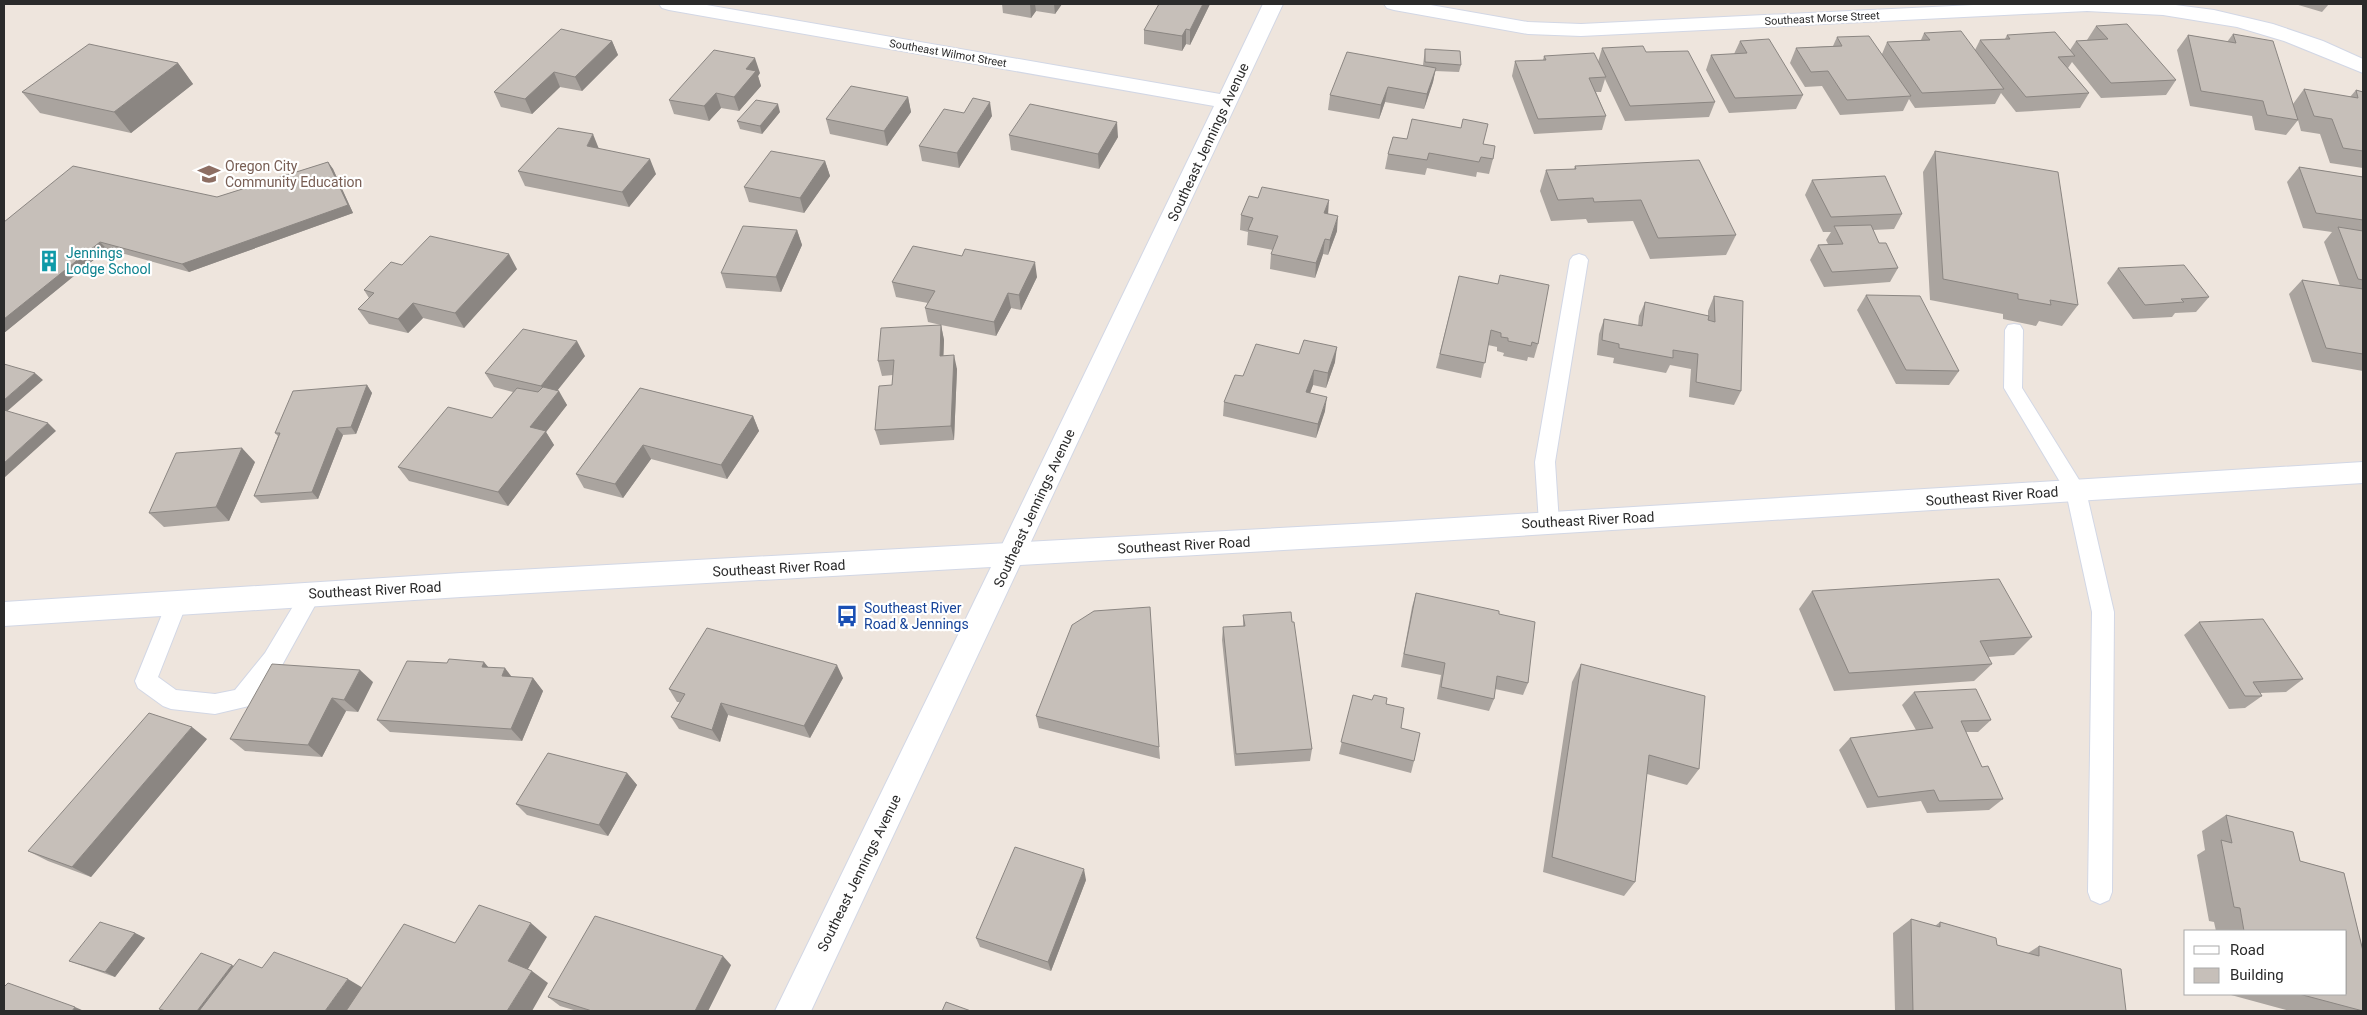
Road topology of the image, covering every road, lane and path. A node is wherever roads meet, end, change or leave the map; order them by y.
1 (670, 4) edge
2 (1273, 4) edge
3 (1394, 4) edge
4 (1766, 12) edge
5 (2363, 67) edge
6 (1227, 102) junction
7 (1579, 260) dead end
8 (2014, 330) dead end
9 (2363, 472) edge
10 (2076, 491) junction
11 (1549, 522) junction
12 (1011, 555) junction
13 (311, 594) junction
14 (176, 603) junction
15 (4, 614) edge
16 (2100, 892) dead end
17 (793, 1011) edge

1 - 6 street, Southeast Wilmot Street
2 - 6 street, Southeast Jennings Avenue
3 - 4 street, Southeast Morse Street
4 - 5 street, Southeast Morse Street
6 - 12 street, Southeast Jennings Avenue
7 - 11 lane
8 - 10 lane
9 - 10 street, Southeast River Road
10 - 11 street, Southeast River Road
10 - 16 lane
11 - 12 street, Southeast River Road
12 - 13 street, Southeast River Road
12 - 17 street, Southeast Jennings Avenue
13 - 14 street, Southeast River Road
13 - 14 lane
14 - 15 street, Southeast River Road

